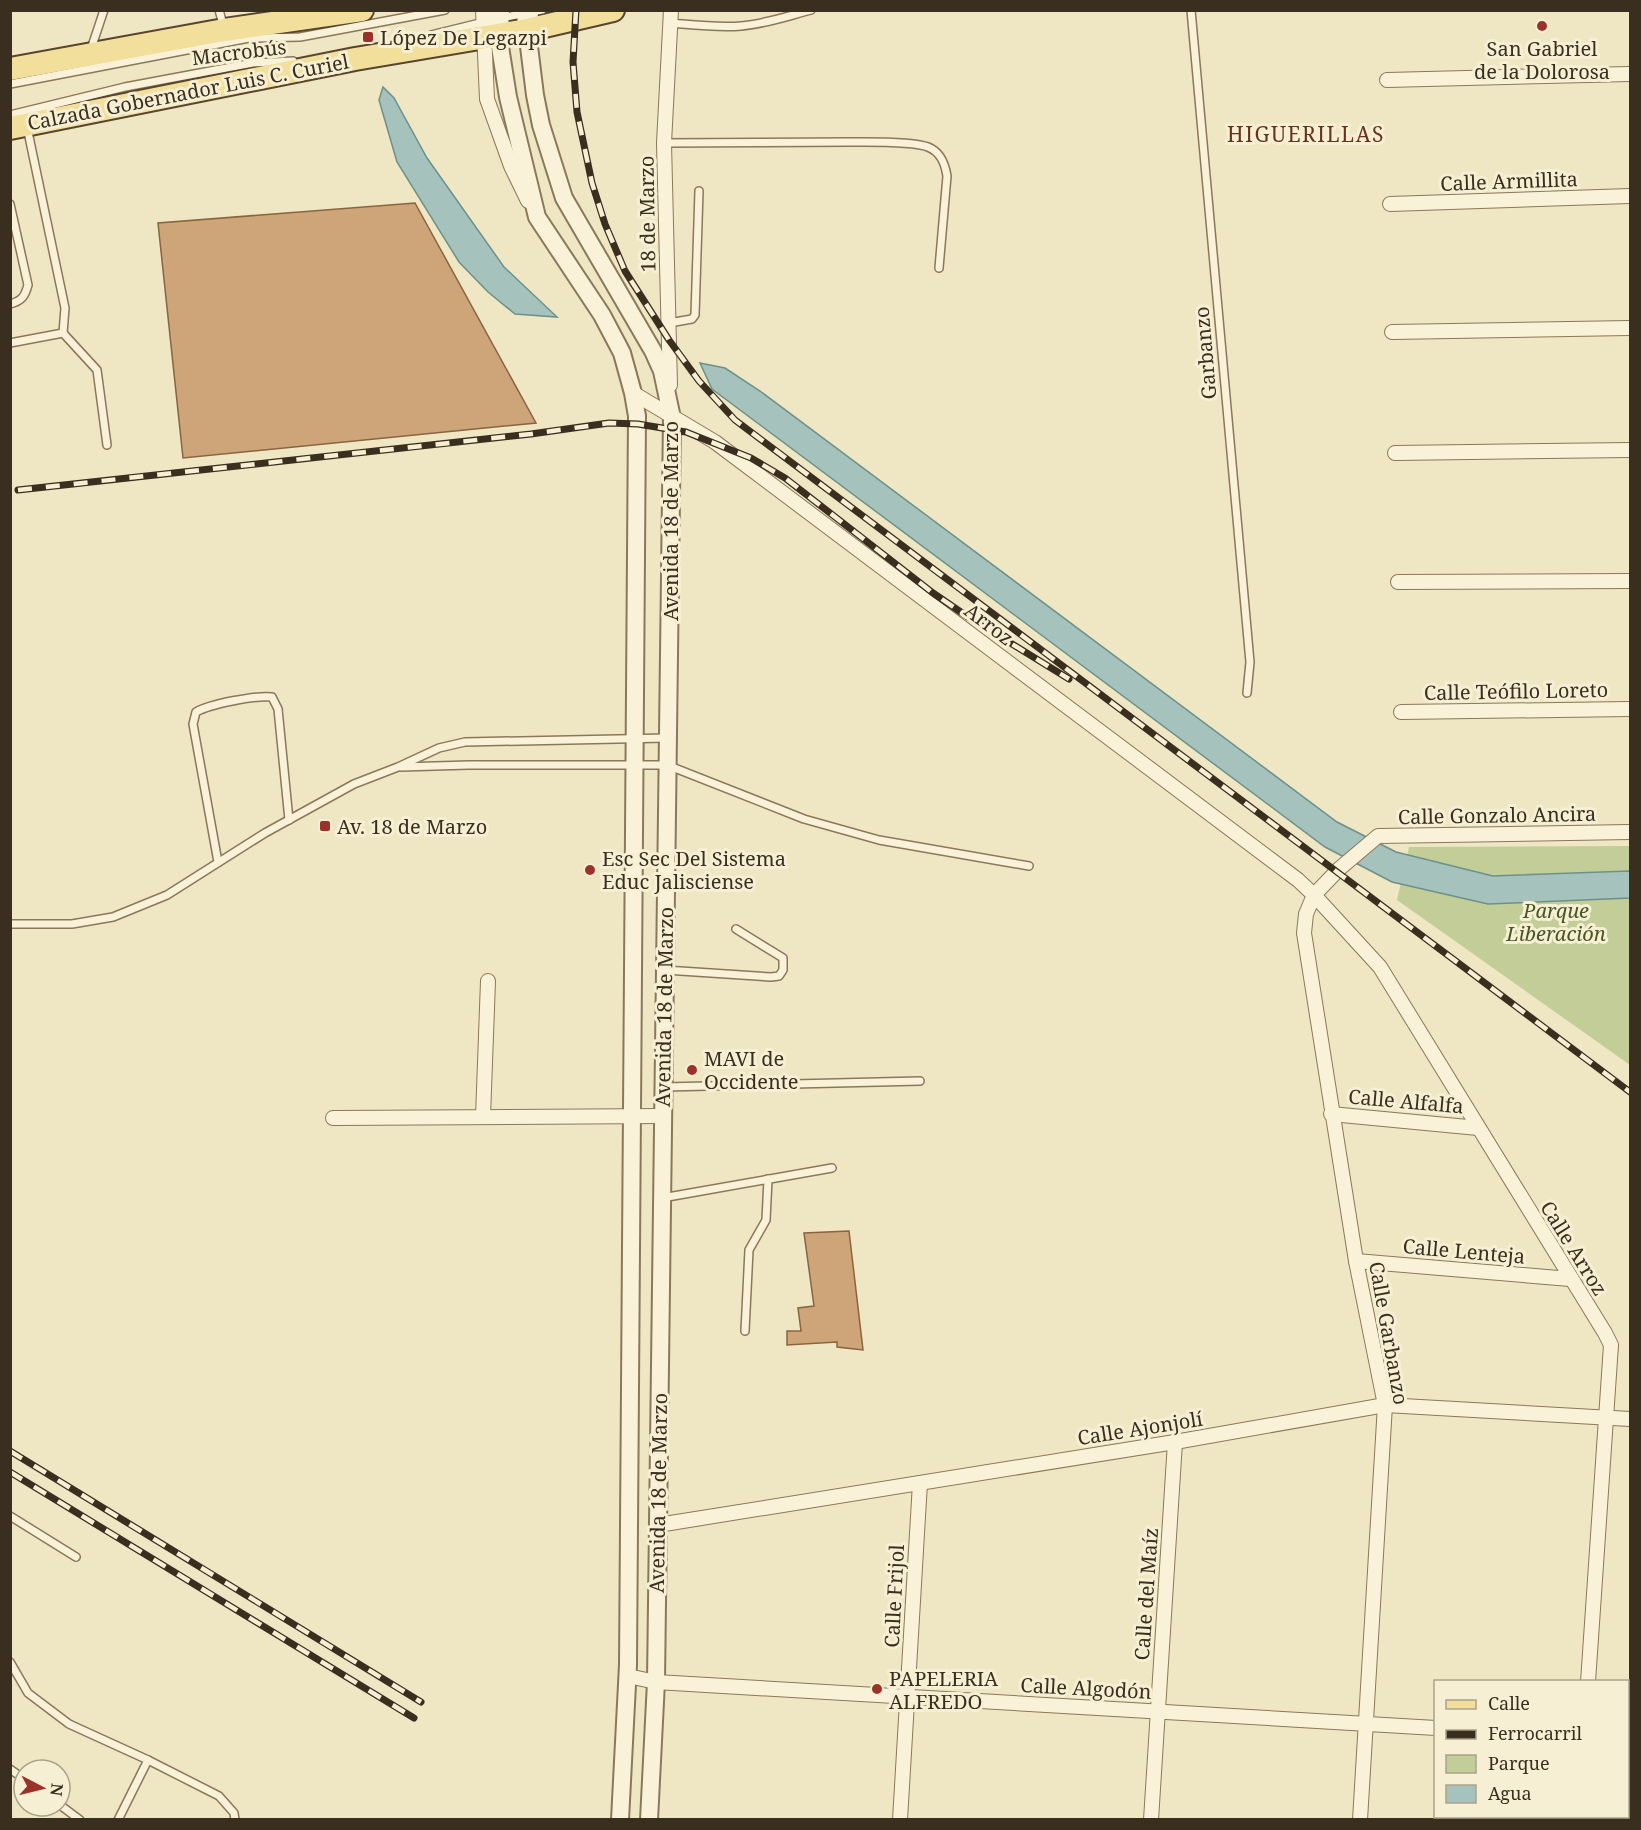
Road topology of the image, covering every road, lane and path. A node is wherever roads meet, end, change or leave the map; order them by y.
1 (104, 10) edge
2 (362, 10) edge
3 (445, 10) edge
4 (614, 10) edge
5 (811, 10) edge
6 (1191, 10) edge
7 (531, 16) edge
8 (671, 17) edge
9 (222, 20) edge
10 (491, 22) edge
11 (426, 36) dead end
12 (350, 52) dead end
13 (89, 54) junction
14 (10, 69) edge
15 (1630, 74) edge
16 (1387, 80) dead end
17 (10, 84) edge
18 (16, 122) edge
19 (664, 143) junction
20 (699, 191) dead end
21 (1630, 196) edge
22 (10, 204) edge
23 (1390, 204) dead end
24 (939, 268) dead end
25 (10, 304) edge
26 (669, 323) junction
27 (1630, 328) edge
28 (1392, 332) dead end
29 (63, 333) junction
30 (10, 343) edge
31 (633, 393) junction
32 (672, 417) junction
33 (107, 445) dead end
34 (1630, 450) edge
35 (1395, 453) dead end
36 (1630, 581) edge
37 (1398, 582) dead end
38 (1247, 693) dead end
39 (1630, 709) edge
40 (1401, 712) dead end
41 (668, 738) junction
42 (636, 739) junction
43 (635, 765) junction
44 (667, 765) junction
45 (398, 767) junction
46 (289, 820) junction
47 (1630, 832) edge
48 (218, 862) junction
49 (1029, 866) dead end
50 (1314, 894) junction
51 (10, 924) edge
52 (736, 928) dead end
53 (665, 970) junction
54 (488, 981) dead end
55 (920, 1081) dead end
56 (663, 1088) junction
57 (1332, 1114) junction
58 (633, 1115) junction
59 (663, 1116) junction
60 (483, 1117) junction
61 (333, 1118) dead end
62 (1478, 1128) junction
63 (832, 1168) dead end
64 (768, 1179) junction
65 (662, 1198) junction
66 (1356, 1261) junction
67 (1570, 1279) junction
68 (745, 1331) dead end
69 (1385, 1405) junction
70 (1606, 1417) junction
71 (1630, 1419) edge
72 (1175, 1442) junction
73 (920, 1483) junction
74 (10, 1516) edge
75 (658, 1525) junction
76 (76, 1557) dead end
77 (10, 1662) edge
78 (628, 1676) junction
79 (1588, 1680) edge
80 (657, 1682) junction
81 (907, 1698) junction
82 (1158, 1711) junction
83 (1366, 1723) junction
84 (1434, 1728) edge
85 (148, 1760) junction
86 (118, 1820) edge
87 (235, 1820) edge
88 (620, 1820) edge
89 (649, 1820) edge
90 (900, 1820) edge
91 (1151, 1820) edge
92 (1360, 1820) edge

1 - 13 lane
2 - 9 main road
3 - 17 lane, Macrobús
4 - 7 main road, Calzada Gobernador Luis C. Curiel
5 - 8 lane
6 - 38 lane, Garbanzo
7 - 10 main road, Calzada Gobernador Luis C. Curiel
7 - 32 street, Avenida 18 de Marzo
8 - 19 street, 18 de Marzo
9 - 13 main road
10 - 11 lane
10 - 18 main road, Calzada Gobernador Luis C. Curiel
10 - 31 street, Avenida 18 de Marzo
12 - 18 lane, Macrobús
13 - 14 main road
15 - 16 street
18 - 29 lane
19 - 24 lane
19 - 26 street, 18 de Marzo
20 - 26 lane
21 - 23 street, Calle Armillita
22 - 25 lane
26 - 32 street, 18 de Marzo
27 - 28 street
29 - 30 lane
29 - 33 lane
31 - 32 street, Arroz
31 - 42 street, Avenida 18 de Marzo
32 - 41 street, Avenida 18 de Marzo
32 - 50 street, Arroz
34 - 35 street
36 - 37 street
39 - 40 street, Calle Teófilo Loreto
41 - 42 lane
41 - 44 street, Avenida 18 de Marzo
42 - 43 street, Avenida 18 de Marzo
42 - 45 lane
43 - 44 lane
43 - 45 lane
43 - 58 street, Avenida 18 de Marzo
44 - 49 lane
44 - 53 street, Avenida 18 de Marzo
45 - 46 lane
46 - 48 lane
46 - 48 lane
47 - 50 street, Calle Gonzalo Ancira
48 - 51 lane
50 - 57 street, Calle Garbanzo
50 - 62 street, Calle Arroz
52 - 53 lane
53 - 56 street, Avenida 18 de Marzo
54 - 60 street
55 - 56 lane
56 - 59 street, Avenida 18 de Marzo
57 - 62 street, Calle Alfalfa
57 - 66 street, Calle Garbanzo
58 - 59 street
58 - 60 street
58 - 78 street, Avenida 18 de Marzo
59 - 65 street, Avenida 18 de Marzo
60 - 61 street
62 - 67 street, Calle Arroz
63 - 64 lane
64 - 65 lane
64 - 68 lane
65 - 75 street, Avenida 18 de Marzo
66 - 67 street, Calle Lenteja
66 - 69 street, Calle Garbanzo
67 - 70 street, Calle Arroz
69 - 70 street, Calle Ajonjolí
69 - 72 street, Calle Ajonjolí
69 - 83 street, Calle Garbanzo
70 - 71 street, Calle Ajonjolí
70 - 79 street, Calle Arroz
72 - 73 street, Calle Ajonjolí
72 - 82 street, Calle del Maíz
73 - 75 street, Calle Ajonjolí
73 - 81 street, Calle Frijol
74 - 76 lane
75 - 80 street, Avenida 18 de Marzo
77 - 85 lane
78 - 80 street, Calle Algodón
78 - 88 street, Avenida 18 de Marzo
80 - 81 street, Calle Algodón
80 - 89 street, Avenida 18 de Marzo
81 - 82 street, Calle Algodón
81 - 90 street, Calle Frijol
82 - 83 street, Calle Algodón
82 - 91 street, Calle del Maíz
83 - 84 street, Calle Algodón
83 - 92 street, Calle Garbanzo
85 - 86 lane
85 - 87 lane

